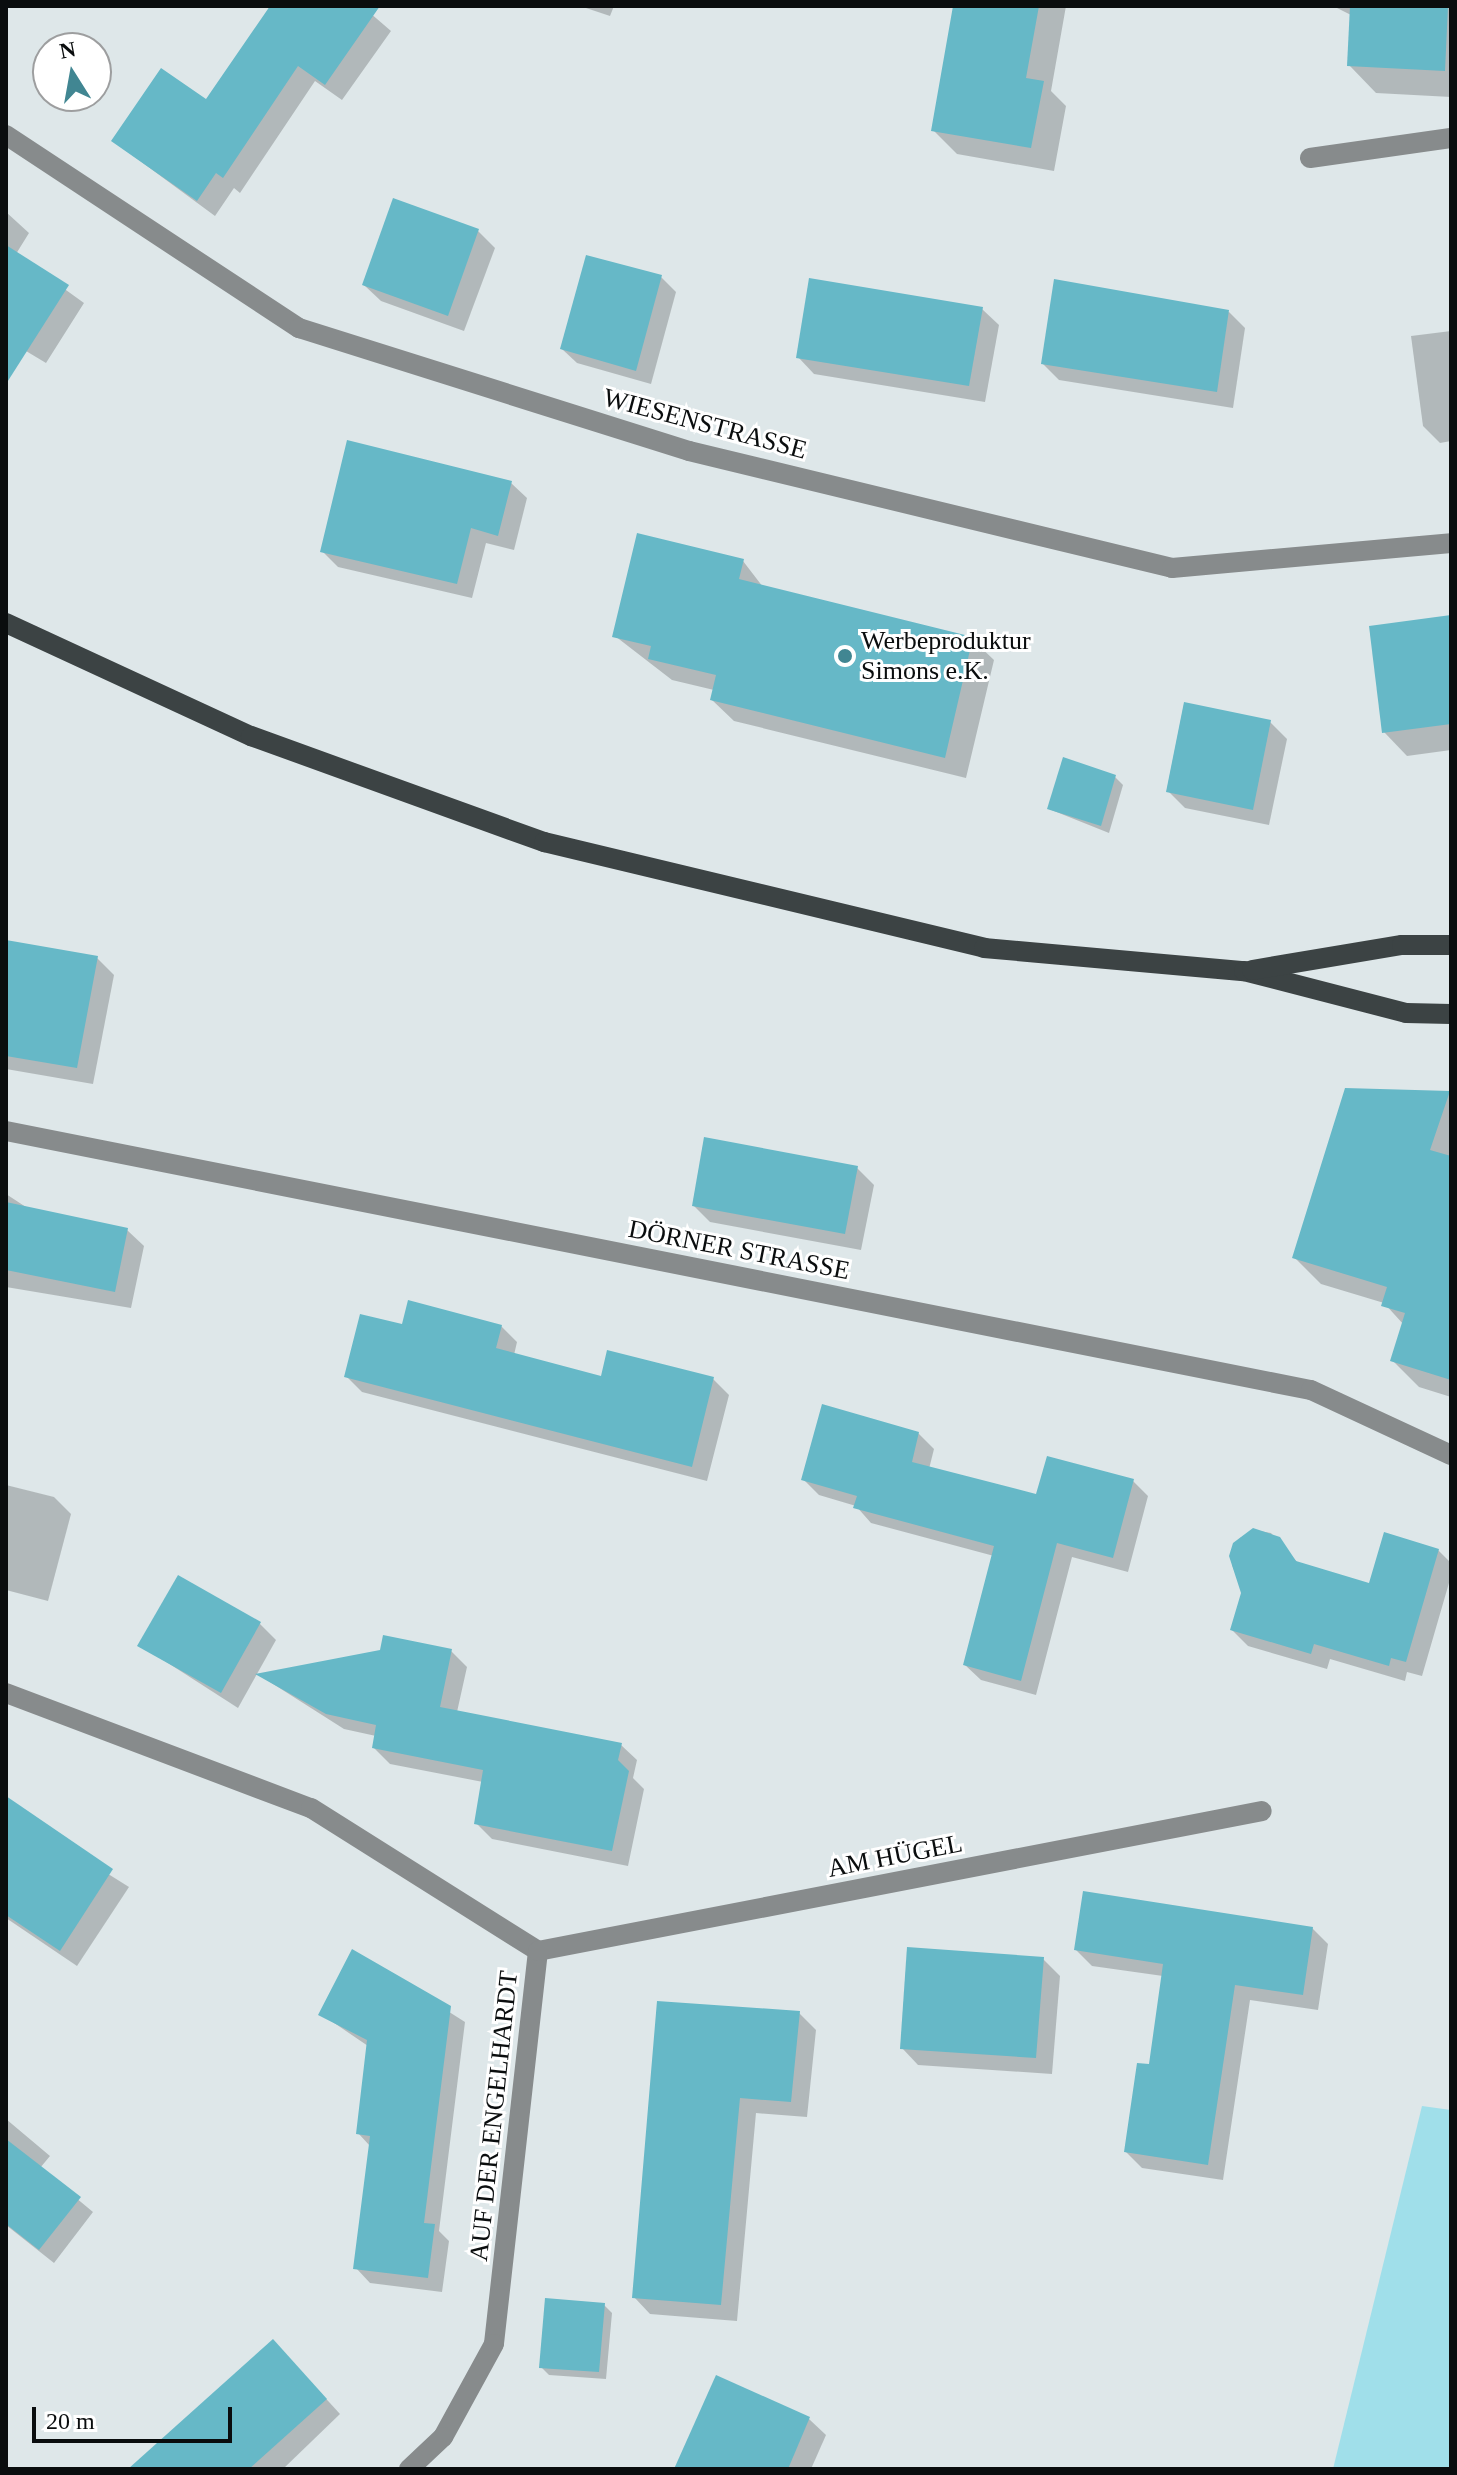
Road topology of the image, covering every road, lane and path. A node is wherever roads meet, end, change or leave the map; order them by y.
1 (6, 135) edge
2 (1451, 138) edge
3 (1310, 158) dead end
4 (1451, 543) edge
5 (6, 623) edge
6 (1451, 945) edge
7 (1244, 971) junction
8 (1451, 1014) edge
9 (6, 1131) edge
10 (1451, 1455) edge
11 (6, 1693) edge
12 (1262, 1811) dead end
13 (538, 1951) junction
14 (409, 2469) edge

1 - 4 street, WIESENSTRASSE
2 - 3 street
5 - 7 main road
6 - 7 main road
7 - 8 main road
9 - 10 street, DÖRNER STRASSE
11 - 13 street, AUF DER ENGELHARDT
12 - 13 street, AM HÜGEL
13 - 14 street, AUF DER ENGELHARDT

